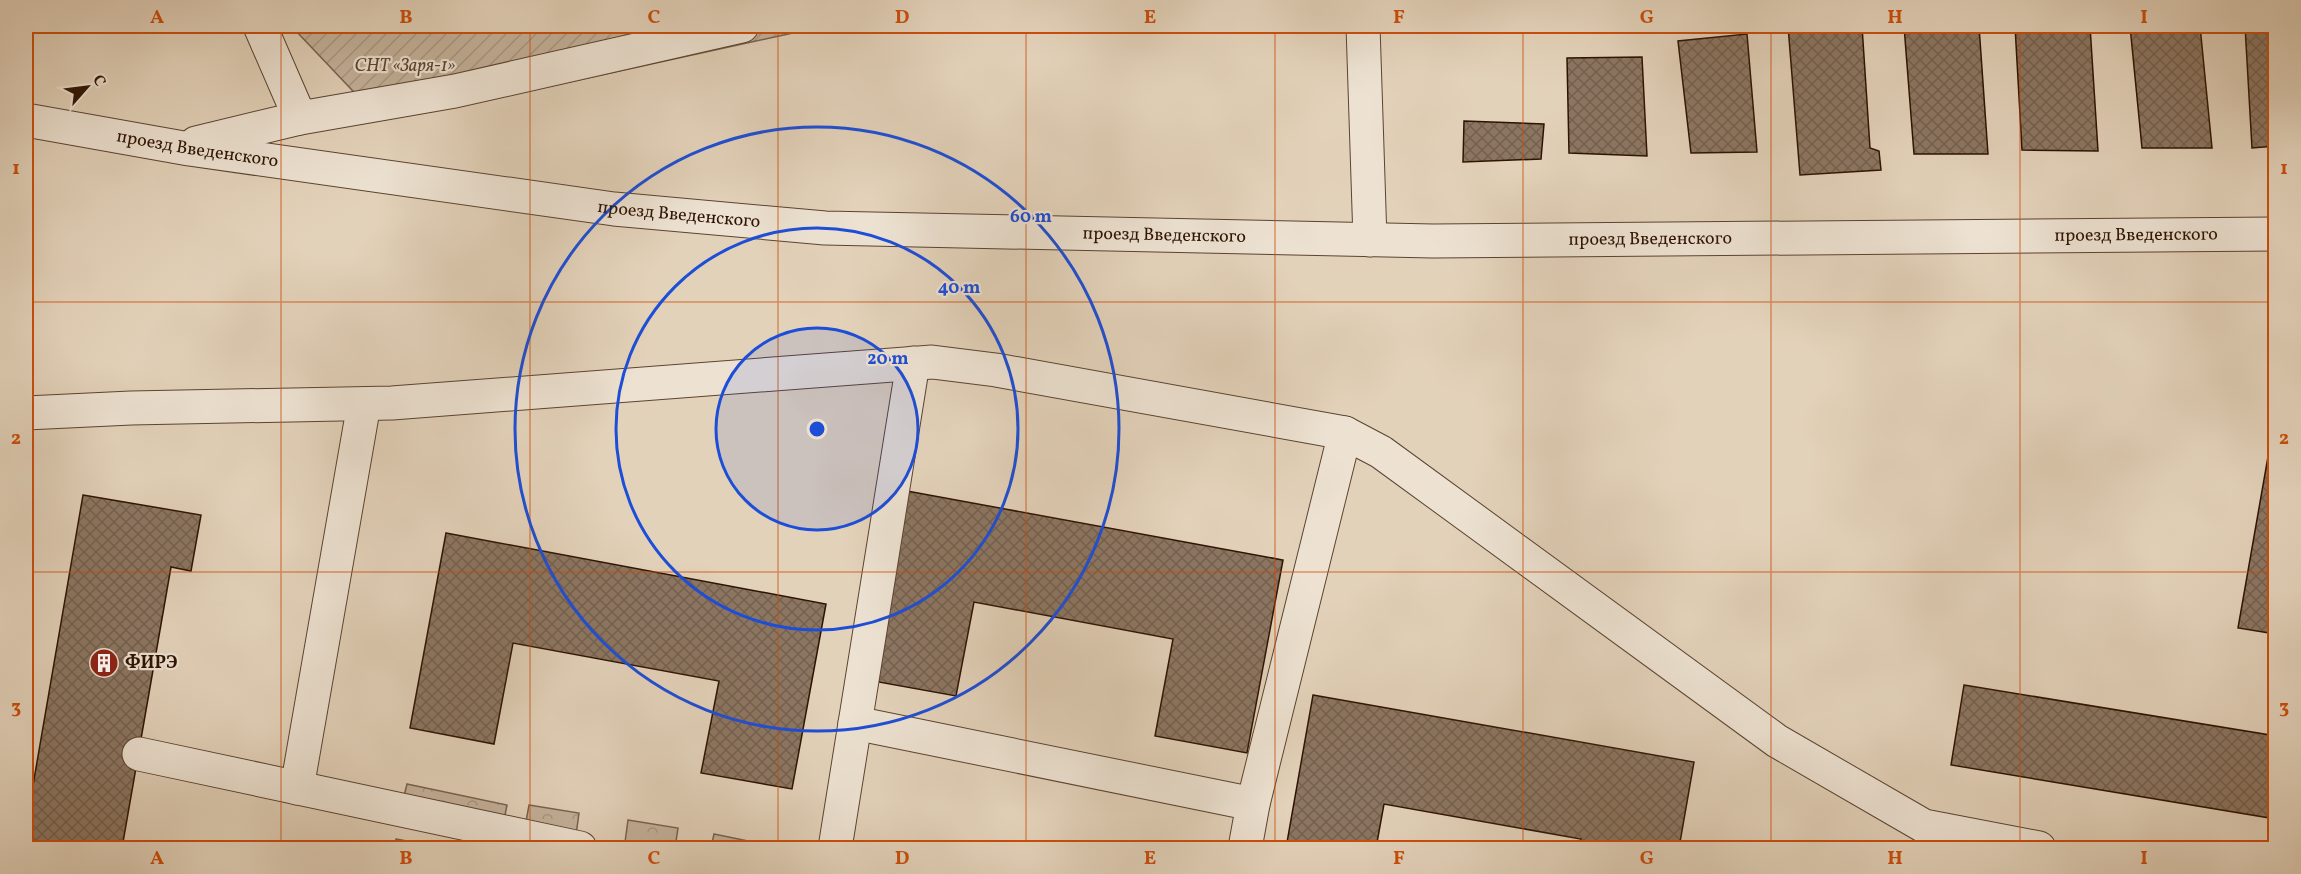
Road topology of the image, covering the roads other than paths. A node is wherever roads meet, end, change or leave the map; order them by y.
1 (260, 26) edge
2 (742, 26) edge
3 (1363, 26) edge
4 (300, 118) junction
5 (26, 120) edge
6 (177, 147) junction
7 (2276, 234) edge
8 (1370, 240) junction
9 (913, 363) junction
10 (364, 404) junction
11 (26, 413) edge
12 (1345, 433) junction
13 (855, 723) junction
14 (139, 754) dead end
15 (297, 788) junction
16 (1253, 804) junction
17 (580, 849) edge
18 (835, 849) edge
19 (1245, 849) edge
20 (2039, 849) edge

1 - 4 street
2 - 4 street
3 - 8 street
4 - 6 street
5 - 6 street, проезд Введенского
6 - 8 street, проезд Введенского
7 - 8 street, проезд Введенского
9 - 10 street
9 - 12 street
9 - 13 street
10 - 11 street
10 - 15 street
12 - 16 street
12 - 20 street
13 - 16 street
13 - 18 street
14 - 15 street
15 - 17 street
16 - 19 street

